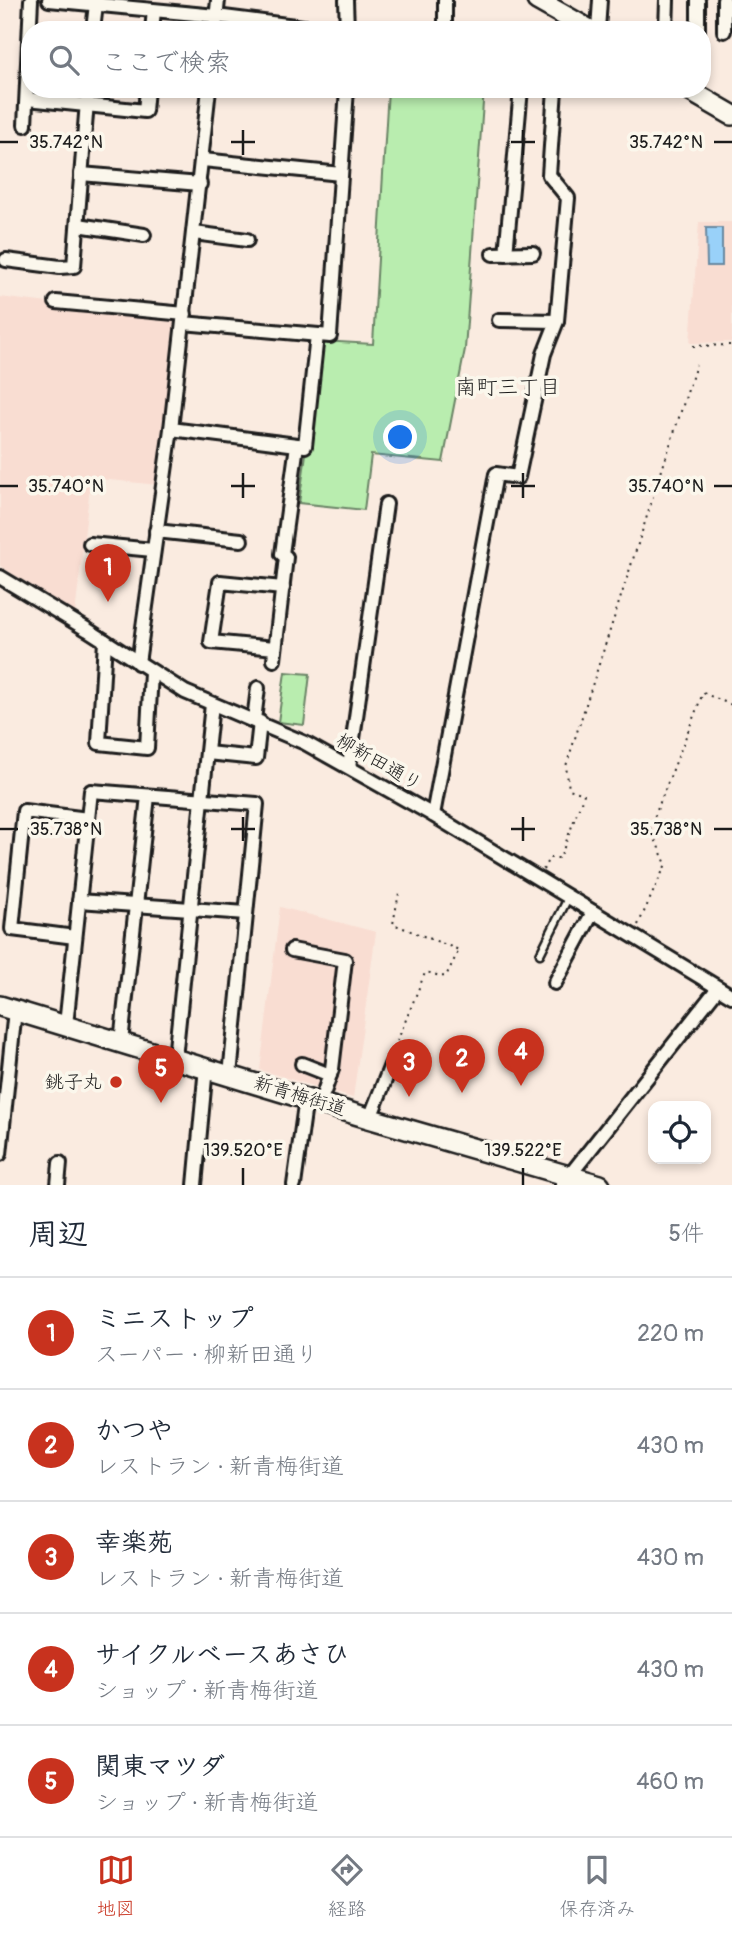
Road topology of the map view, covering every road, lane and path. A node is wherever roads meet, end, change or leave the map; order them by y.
1 (30, 0) edge
2 (49, 0) edge
3 (218, 0) edge
4 (346, 0) edge
5 (445, 0) edge
6 (539, 0) edge
7 (600, 0) edge
8 (667, 0) edge
9 (698, 0) edge
10 (724, 0) edge
11 (96, 4) junction
12 (154, 11) junction
13 (216, 16) junction
14 (29, 21) edge
15 (94, 21) edge
16 (153, 21) edge
17 (216, 21) edge
18 (256, 21) edge
19 (347, 21) edge
20 (445, 21) edge
21 (564, 21) edge
22 (599, 21) edge
23 (666, 21) edge
24 (699, 21) edge
25 (728, 31) edge
26 (87, 98) edge
27 (146, 98) edge
28 (208, 98) edge
29 (346, 98) edge
30 (520, 98) edge
31 (554, 98) edge
32 (703, 98) edge
33 (27, 99) joint
34 (87, 106) junction
35 (732, 115) edge
36 (25, 125) dead end
37 (203, 160) junction
38 (81, 174) junction
39 (341, 174) junction
40 (200, 184) junction
41 (78, 225) junction
42 (194, 233) junction
43 (144, 234) dead end
44 (247, 240) dead end
45 (533, 253) dead end
46 (493, 254) dead end
47 (506, 254) junction
48 (6, 260) dead end
49 (56, 302) dead end
50 (184, 318) junction
51 (499, 320) dead end
52 (557, 321) junction
53 (317, 335) junction
54 (732, 345) edge
55 (693, 346) dead end
56 (696, 366) dead end
57 (171, 429) junction
58 (298, 445) junction
59 (386, 504) dead end
60 (156, 531) junction
61 (241, 540) dead end
62 (90, 544) dead end
63 (153, 550) junction
64 (0, 578) edge
65 (283, 588) junction
66 (105, 641) junction
67 (138, 663) junction
68 (151, 672) junction
69 (258, 688) dead end
70 (212, 704) junction
71 (732, 705) edge
72 (257, 721) junction
73 (207, 753) junction
74 (349, 767) junction
75 (148, 796) junction
76 (202, 799) junction
77 (433, 815) junction
78 (88, 818) junction
79 (538, 880) junction
80 (399, 892) dead end
81 (568, 898) junction
82 (79, 901) junction
83 (136, 905) junction
84 (191, 909) junction
85 (593, 912) junction
86 (246, 913) junction
87 (634, 936) junction
88 (75, 937) junction
89 (292, 950) dead end
90 (540, 954) dead end
91 (555, 982) dead end
92 (718, 988) junction
93 (732, 996) edge
94 (7, 1008) edge
95 (66, 1025) junction
96 (121, 1042) junction
97 (175, 1058) junction
98 (302, 1064) dead end
99 (391, 1065) joint
100 (206, 1067) junction
101 (230, 1074) junction
102 (330, 1075) junction
103 (315, 1095) junction
104 (370, 1118) junction
105 (0, 1154) edge
106 (60, 1163) dead end
107 (566, 1180) edge
108 (58, 1185) edge
109 (195, 1185) edge
110 (294, 1185) edge
111 (600, 1185) edge

1 - 14 street
2 - 11 street
3 - 13 street
4 - 19 street
5 - 20 street
6 - 21 main road
7 - 22 street
8 - 23 street
9 - 24 street
10 - 25 street
11 - 12 street
11 - 15 street
12 - 13 street
12 - 16 street
13 - 17 street
13 - 18 street
26 - 34 street
27 - 34 street
28 - 37 street
29 - 39 street
30 - 47 street
31 - 52 street
32 - 35 main road
33 - 34 street
33 - 36 street
34 - 38 street
37 - 39 street
37 - 40 street
38 - 40 street
38 - 41 street
39 - 53 street
40 - 42 street
41 - 43 street
41 - 48 street
42 - 44 street
42 - 50 street
45 - 47 street
46 - 47 street
49 - 50 street
50 - 53 street
50 - 57 street
51 - 52 street
52 - 77 street
53 - 58 street
54 - 55 path
56 - 79 path
57 - 58 street
57 - 60 street
58 - 65 street
59 - 74 street
60 - 61 street
60 - 63 street
62 - 63 street
63 - 67 street
64 - 66 street, 柳新田通り
65 - 65 street
66 - 67 street, 柳新田通り
66 - 68 street
67 - 68 street, 柳新田通り
68 - 70 street, 柳新田通り
69 - 72 street
70 - 72 street, 柳新田通り
70 - 73 street
71 - 87 path
72 - 73 street
72 - 74 street, 柳新田通り
73 - 76 street
74 - 77 street, 柳新田通り
75 - 76 street
75 - 78 street
75 - 83 street
76 - 84 street
76 - 86 street
77 - 79 street, 柳新田通り
78 - 82 street
78 - 88 street
79 - 81 street, 柳新田通り
80 - 99 path
81 - 85 street, 柳新田通り
81 - 90 lane
82 - 83 street
82 - 88 street
83 - 84 street
83 - 96 street
84 - 86 street
84 - 97 street
85 - 87 street, 柳新田通り
85 - 91 street
86 - 101 street
87 - 92 street, 柳新田通り
88 - 95 street
89 - 102 street
92 - 93 street, 柳新田通り
92 - 107 street
94 - 95 main road, 新青梅街道
94 - 105 street
95 - 96 main road, 新青梅街道
96 - 97 main road, 新青梅街道
97 - 100 main road, 新青梅街道
98 - 102 street
99 - 104 street
100 - 101 main road, 新青梅街道
100 - 109 street
101 - 103 main road, 新青梅街道
102 - 103 street
103 - 104 main road, 新青梅街道
103 - 110 street
104 - 107 main road, 新青梅街道
106 - 108 street
107 - 111 main road, 新青梅街道

